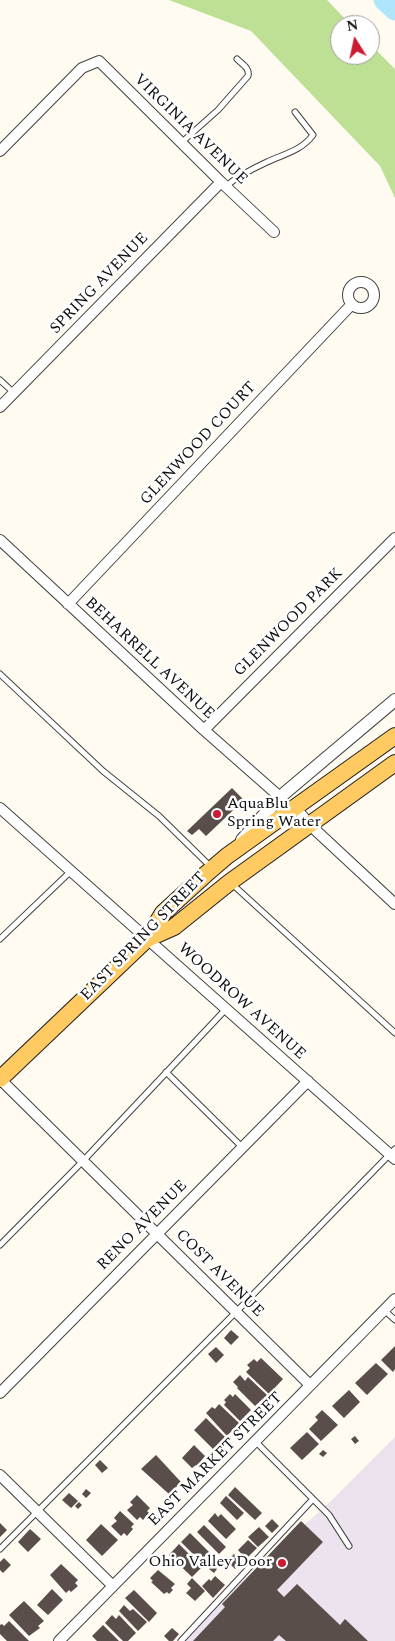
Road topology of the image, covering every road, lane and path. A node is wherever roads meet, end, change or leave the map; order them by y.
1 (237, 60) dead end
2 (295, 112) dead end
3 (182, 142) junction
4 (0, 151) edge
5 (223, 184) junction
6 (274, 232) dead end
7 (352, 304) dead end
8 (0, 380) edge
9 (14, 393) junction
10 (0, 407) edge
11 (395, 538) edge
12 (0, 540) edge
13 (68, 604) junction
14 (0, 674) edge
15 (395, 700) edge
16 (204, 730) junction
17 (395, 736) edge
18 (395, 763) edge
19 (280, 797) junction
20 (296, 807) junction
21 (0, 808) edge
22 (310, 824) junction
23 (227, 856) junction
24 (212, 868) junction
25 (71, 871) junction
26 (230, 882) junction
27 (395, 904) edge
28 (147, 938) junction
29 (0, 940) edge
30 (226, 1009) junction
31 (395, 1033) edge
32 (166, 1072) junction
33 (0, 1079) edge
34 (308, 1081) junction
35 (243, 1148) junction
36 (393, 1154) edge
37 (83, 1161) junction
38 (157, 1234) junction
39 (0, 1245) edge
40 (395, 1299) edge
41 (384, 1310) junction
42 (236, 1312) junction
43 (395, 1320) edge
44 (310, 1385) junction
45 (0, 1392) edge
46 (255, 1441) junction
47 (0, 1475) edge
48 (313, 1499) junction
49 (37, 1512) junction
50 (349, 1546) dead end
51 (0, 1549) edge
52 (112, 1586) junction
53 (58, 1641) edge
54 (180, 1641) edge

1 - 3 lane
2 - 5 lane
3 - 4 street, VIRGINIA AVENUE
3 - 5 street, VIRGINIA AVENUE
5 - 6 street, VIRGINIA AVENUE
5 - 9 street, SPRING AVENUE
7 - 13 street, GLENWOOD COURT
8 - 9 lane
9 - 10 street, SPRING AVENUE
11 - 16 street, GLENWOOD PARK
12 - 13 street, BEHARRELL AVENUE
13 - 16 street, BEHARRELL AVENUE
14 - 24 lane
15 - 19 street
16 - 19 street, BEHARRELL AVENUE
17 - 20 main road, EAST SPRING STREET
18 - 22 main road
19 - 23 street
20 - 22 street
20 - 23 main road, EAST SPRING STREET
21 - 25 street, WOODROW AVENUE
22 - 26 main road
22 - 27 street
23 - 24 main road, EAST SPRING STREET
24 - 28 main road, EAST SPRING STREET
25 - 28 street, WOODROW AVENUE
25 - 29 lane
26 - 28 main road
26 - 31 lane
28 - 30 street, WOODROW AVENUE
28 - 33 main road, EAST SPRING STREET
30 - 32 lane
30 - 34 street, WOODROW AVENUE
32 - 35 lane
32 - 37 lane
33 - 37 street, COST AVENUE
34 - 35 street, RENO AVENUE
34 - 36 street, WOODROW AVENUE
35 - 38 street, RENO AVENUE
36 - 42 lane
37 - 38 street, COST AVENUE
37 - 39 lane
38 - 42 street, COST AVENUE
38 - 45 street, RENO AVENUE
40 - 41 street, EAST MARKET STREET
41 - 43 lane
41 - 44 street, EAST MARKET STREET
42 - 44 street, COST AVENUE
42 - 49 lane
44 - 46 street, EAST MARKET STREET
46 - 48 lane
46 - 52 street, EAST MARKET STREET
47 - 49 street
48 - 50 lane
48 - 54 lane
49 - 51 lane
49 - 52 street
52 - 53 street, EAST MARKET STREET

